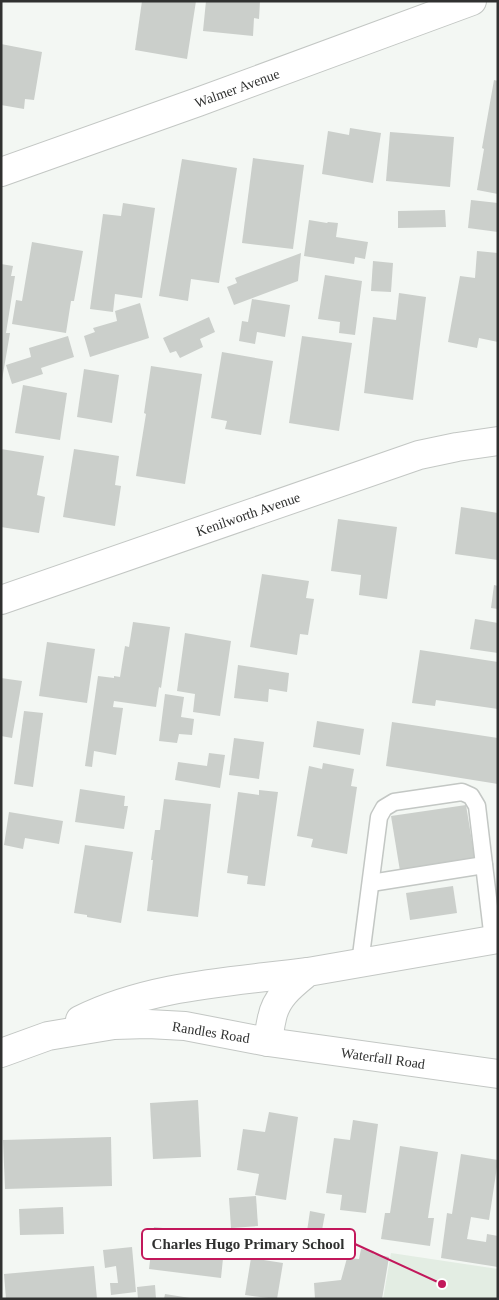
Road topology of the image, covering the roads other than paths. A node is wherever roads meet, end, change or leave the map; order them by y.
1 (472, 1) edge
2 (1, 172) edge
3 (498, 441) edge
4 (1, 600) edge
5 (484, 865) junction
6 (371, 883) junction
7 (495, 940) edge
8 (360, 963) junction
9 (308, 972) junction
10 (48, 1036) junction
11 (268, 1042) junction
12 (1, 1053) edge
13 (498, 1074) edge

1 - 2 street, Walmer Avenue
3 - 4 street, Kenilworth Avenue
5 - 6 lane
5 - 6 lane
5 - 7 lane
6 - 8 lane
7 - 8 street, Randles Road
8 - 9 street, Randles Road
9 - 10 street
9 - 11 street, Randles Road
10 - 11 street, Randles Road
10 - 12 street, Randles Road
11 - 13 street, Waterfall Road

